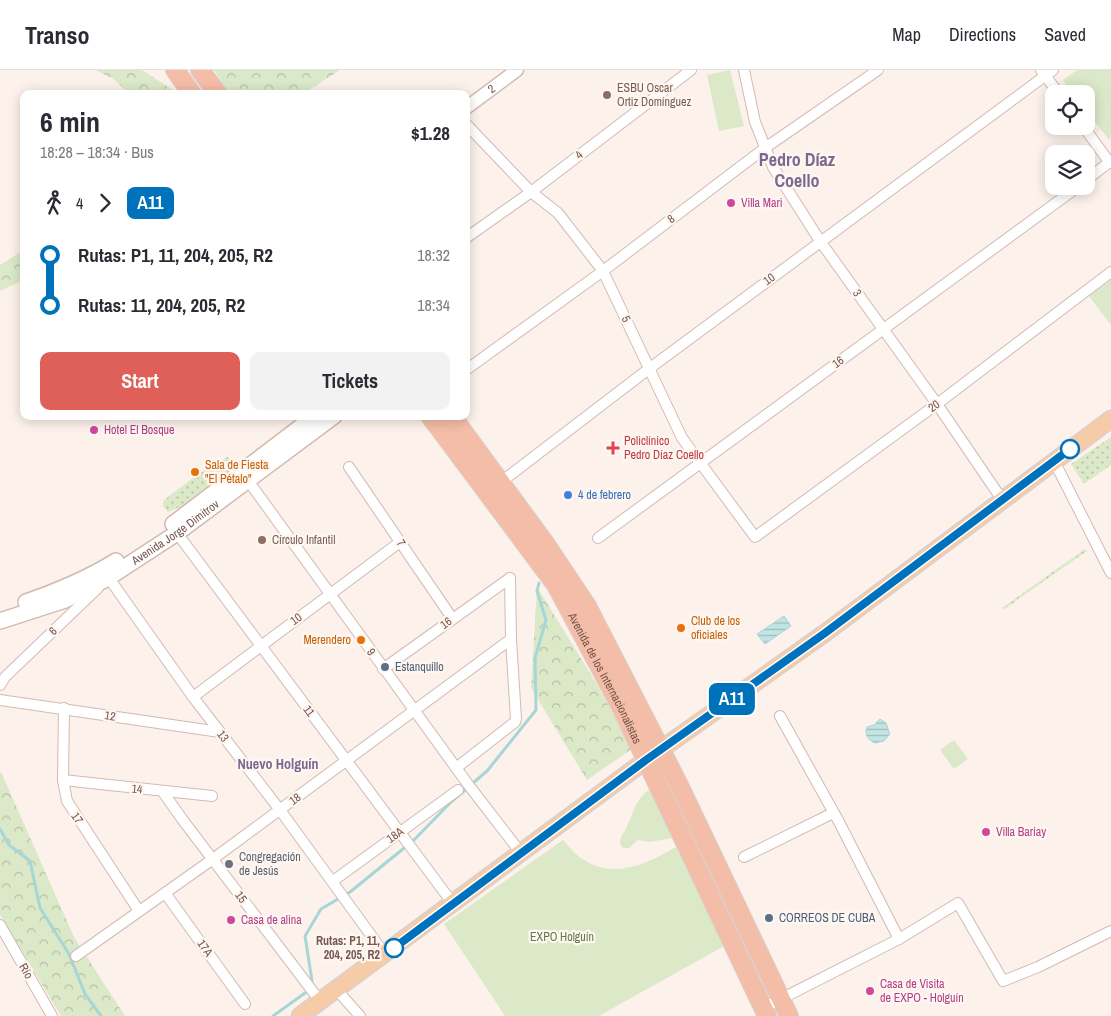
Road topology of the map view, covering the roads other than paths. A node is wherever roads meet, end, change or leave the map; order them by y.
1 (175, 70) edge
2 (200, 70) edge
3 (517, 70) edge
4 (691, 70) edge
5 (744, 70) edge
6 (878, 70) edge
7 (1046, 72) edge
8 (1054, 85) edge
9 (189, 90) edge
10 (215, 90) edge
11 (470, 105) edge
12 (470, 128) edge
13 (1090, 135) edge
14 (765, 148) junction
15 (1110, 162) edge
16 (1095, 173) edge
17 (531, 192) junction
18 (1067, 195) edge
19 (470, 235) edge
20 (820, 241) junction
21 (603, 271) junction
22 (1111, 272) edge
23 (884, 330) junction
24 (470, 367) edge
25 (650, 368) junction
26 (938, 404) junction
27 (1111, 419) edge
28 (310, 420) edge
29 (328, 420) edge
30 (434, 420) edge
31 (454, 420) edge
32 (1054, 461) junction
33 (700, 463) junction
34 (350, 468) dead end
35 (245, 477) junction
36 (494, 487) junction
37 (1003, 501) junction
38 (174, 529) junction
39 (754, 537) joint
40 (598, 538) dead end
41 (400, 542) junction
42 (1111, 572) edge
43 (106, 573) junction
44 (330, 594) junction
45 (0, 610) edge
46 (452, 618) junction
47 (0, 621) edge
48 (511, 639) junction
49 (260, 646) junction
50 (383, 669) junction
51 (0, 685) edge
52 (193, 697) junction
53 (0, 700) edge
54 (64, 708) junction
55 (413, 711) junction
56 (780, 716) dead end
57 (220, 732) junction
58 (661, 750) junction
59 (646, 760) junction
60 (346, 761) junction
61 (456, 768) junction
62 (63, 780) junction
63 (458, 790) dead end
64 (163, 792) junction
65 (212, 796) dead end
66 (280, 810) junction
67 (833, 813) junction
68 (400, 832) junction
69 (521, 853) junction
70 (744, 856) dead end
71 (213, 859) junction
72 (333, 881) junction
73 (165, 893) junction
74 (448, 897) dead end
75 (139, 911) junction
76 (0, 925) edge
77 (1111, 931) edge
78 (899, 939) junction
79 (381, 949) dead end
80 (76, 956) dead end
81 (336, 989) junction
82 (781, 1000) junction
83 (320, 1001) junction
84 (245, 1004) dead end
85 (765, 1012) edge
86 (52, 1016) edge
87 (300, 1016) edge
88 (360, 1016) edge
89 (789, 1016) edge

1 - 9 highway
2 - 10 highway
3 - 11 street, 2
4 - 17 street, 4
5 - 14 street, 3
6 - 14 street, 8
7 - 8 street
7 - 20 street, 10
12 - 17 street, 5
13 - 15 street
14 - 20 street, 3
14 - 21 street, 8
15 - 16 street
17 - 19 street, 4
17 - 21 street, 5
18 - 23 street, 16
20 - 23 street, 3
20 - 25 street, 10
21 - 24 street, 8
21 - 25 street, 5
22 - 26 street, 20
23 - 26 street, 3
23 - 33 street, 16
25 - 33 street, 5
25 - 36 street, 10
26 - 37 street, 3
26 - 39 street, 20
27 - 32 main road
28 - 35 main road, Avenida Jorge Dimitrov
29 - 35 main road, Avenida Jorge Dimitrov
30 - 36 highway, Avenida de los Internacionalistas
31 - 36 highway, Avenida de los Internacionalistas
32 - 37 main road
32 - 42 street
33 - 39 street, 5
33 - 40 street, 16
34 - 41 street, 7
35 - 38 main road, Avenida Jorge Dimitrov
35 - 44 street, 9
36 - 58 highway, Avenida de los Internacionalistas
36 - 59 highway, Avenida de los Internacionalistas
37 - 58 main road
38 - 43 main road, Avenida Jorge Dimitrov
38 - 49 street, 11
41 - 44 street, 10
41 - 46 street, 7
43 - 45 main road, Avenida Jorge Dimitrov
43 - 47 main road, Avenida Jorge Dimitrov
43 - 51 street, 6
43 - 52 street, 13
44 - 49 street, 10
44 - 50 street, 9
46 - 48 street, 16
46 - 50 street, 16
48 - 55 street, 18
48 - 61 street
49 - 52 street, 10
49 - 60 street, 11
50 - 55 street, 9
52 - 57 street, 13
53 - 54 street, 12
54 - 57 street, 12
54 - 62 street, 17
55 - 60 street, 18
55 - 61 street, 9
56 - 67 street
57 - 66 street, 13
58 - 59 main road
58 - 82 highway, Avenida de los Internacionalistas
59 - 69 main road
59 - 85 highway, Avenida de los Internacionalistas
60 - 66 street, 18
60 - 68 street, 11
61 - 69 street, 9
62 - 64 street, 14
62 - 75 street, 17
63 - 68 street, 18A
64 - 65 street, 14
64 - 71 street, 15
66 - 71 street, 18
66 - 72 street, 13
67 - 70 street
67 - 78 street
68 - 72 street, 18A
68 - 74 street, 11
69 - 81 main road
71 - 73 street, 18
71 - 83 street, 15
72 - 79 street, 13
73 - 75 street, 18
73 - 84 street, 17A
75 - 80 street, 18
76 - 86 street, Río
77 - 78 street
78 - 82 street
81 - 83 main road
81 - 88 street
82 - 85 street
82 - 89 highway, Avenida de los Internacionalistas
83 - 87 main road

